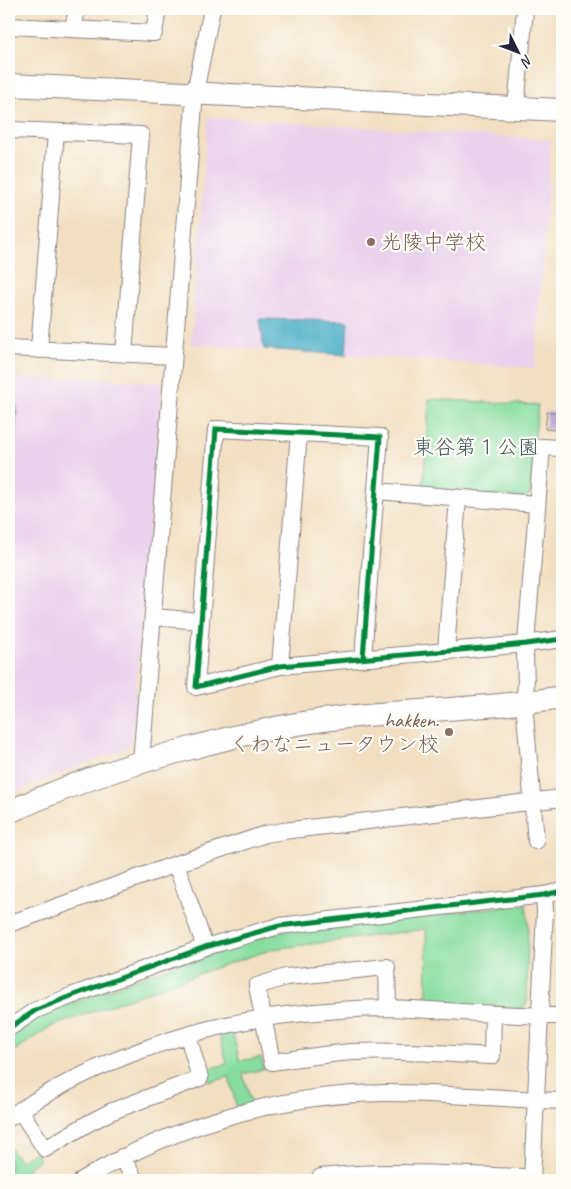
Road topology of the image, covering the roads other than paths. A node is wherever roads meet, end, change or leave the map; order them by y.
1 (77, 9) edge
2 (158, 9) edge
3 (212, 9) edge
4 (525, 9) edge
5 (9, 26) edge
6 (73, 29) junction
7 (9, 85) edge
8 (195, 92) junction
9 (516, 108) junction
10 (562, 110) edge
11 (9, 130) edge
12 (56, 132) junction
13 (9, 348) edge
14 (39, 350) junction
15 (124, 354) junction
16 (173, 356) junction
17 (299, 433) junction
18 (562, 448) edge
19 (376, 491) junction
20 (458, 498) junction
21 (537, 504) junction
22 (153, 617) junction
23 (201, 621) junction
24 (562, 639) edge
25 (526, 644) junction
26 (446, 650) junction
27 (363, 658) junction
28 (280, 666) junction
29 (562, 697) edge
30 (524, 703) junction
31 (140, 762) junction
32 (562, 798) edge
33 (532, 802) junction
34 (9, 812) edge
35 (536, 841) dead end
36 (176, 864) junction
37 (562, 891) edge
38 (544, 895) junction
39 (9, 924) edge
40 (205, 947) junction
41 (388, 1008) junction
42 (493, 1015) junction
43 (540, 1016) junction
44 (562, 1016) edge
45 (262, 1018) junction
46 (9, 1028) edge
47 (188, 1036) junction
48 (537, 1100) junction
49 (562, 1102) edge
50 (14, 1114) edge
51 (122, 1157) junction
52 (82, 1180) edge
53 (135, 1180) edge
54 (322, 1180) edge
55 (521, 1180) edge
56 (532, 1180) edge

1 - 6 street
2 - 6 street
3 - 8 street
4 - 9 street
5 - 6 street
7 - 8 street
8 - 9 street
8 - 16 street
9 - 10 street
11 - 12 street
12 - 14 street
12 - 15 street
13 - 14 street
14 - 15 street
15 - 16 street
16 - 22 street
17 - 19 street
17 - 23 street
17 - 28 street
18 - 21 street
19 - 20 street
19 - 27 street
20 - 21 street
20 - 26 street
21 - 25 street
22 - 23 street
22 - 31 street
23 - 28 street
24 - 25 street
25 - 26 street
25 - 30 street
26 - 27 street
27 - 28 street
29 - 30 street
30 - 31 street
30 - 33 street
31 - 34 street
32 - 33 street
33 - 35 street
33 - 36 street
36 - 39 street
36 - 40 street
37 - 38 street
38 - 40 street
38 - 43 street
40 - 46 street
41 - 42 street
41 - 45 street
41 - 45 street
42 - 43 street
42 - 45 street
43 - 44 street
43 - 48 street
45 - 47 street
47 - 50 street
47 - 50 street
48 - 49 street
48 - 51 street
48 - 56 street
51 - 52 street
51 - 53 street
54 - 55 street

